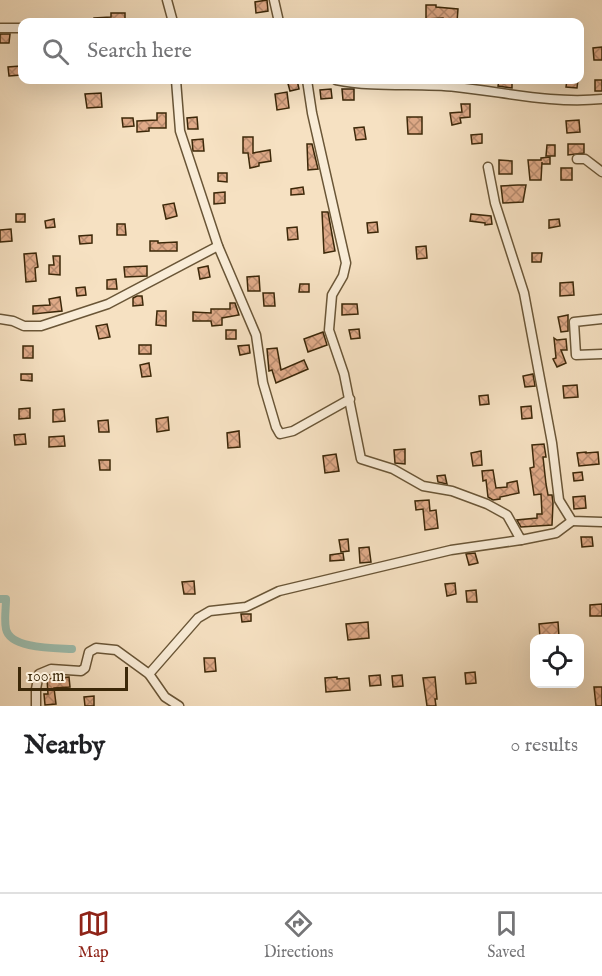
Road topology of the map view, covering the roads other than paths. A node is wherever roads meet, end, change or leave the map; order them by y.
1 (167, 0) edge
2 (274, 0) edge
3 (172, 18) edge
4 (278, 18) edge
5 (0, 28) edge
6 (18, 28) edge
7 (176, 84) edge
8 (308, 84) edge
9 (357, 84) edge
10 (602, 99) edge
11 (577, 159) dead end
12 (488, 167) dead end
13 (602, 172) edge
14 (218, 246) junction
15 (0, 319) edge
16 (602, 319) edge
17 (602, 354) edge
18 (351, 399) junction
19 (572, 521) junction
20 (602, 522) edge
21 (521, 540) junction
22 (149, 674) junction
23 (36, 706) edge
24 (179, 706) edge

1 - 3 street
2 - 4 street
5 - 6 street
7 - 14 street
8 - 18 street
9 - 10 street
11 - 13 street
12 - 19 street
14 - 15 street
14 - 18 street
16 - 17 street
18 - 21 street
19 - 20 street
19 - 21 street
21 - 22 street
22 - 23 street
22 - 24 street

